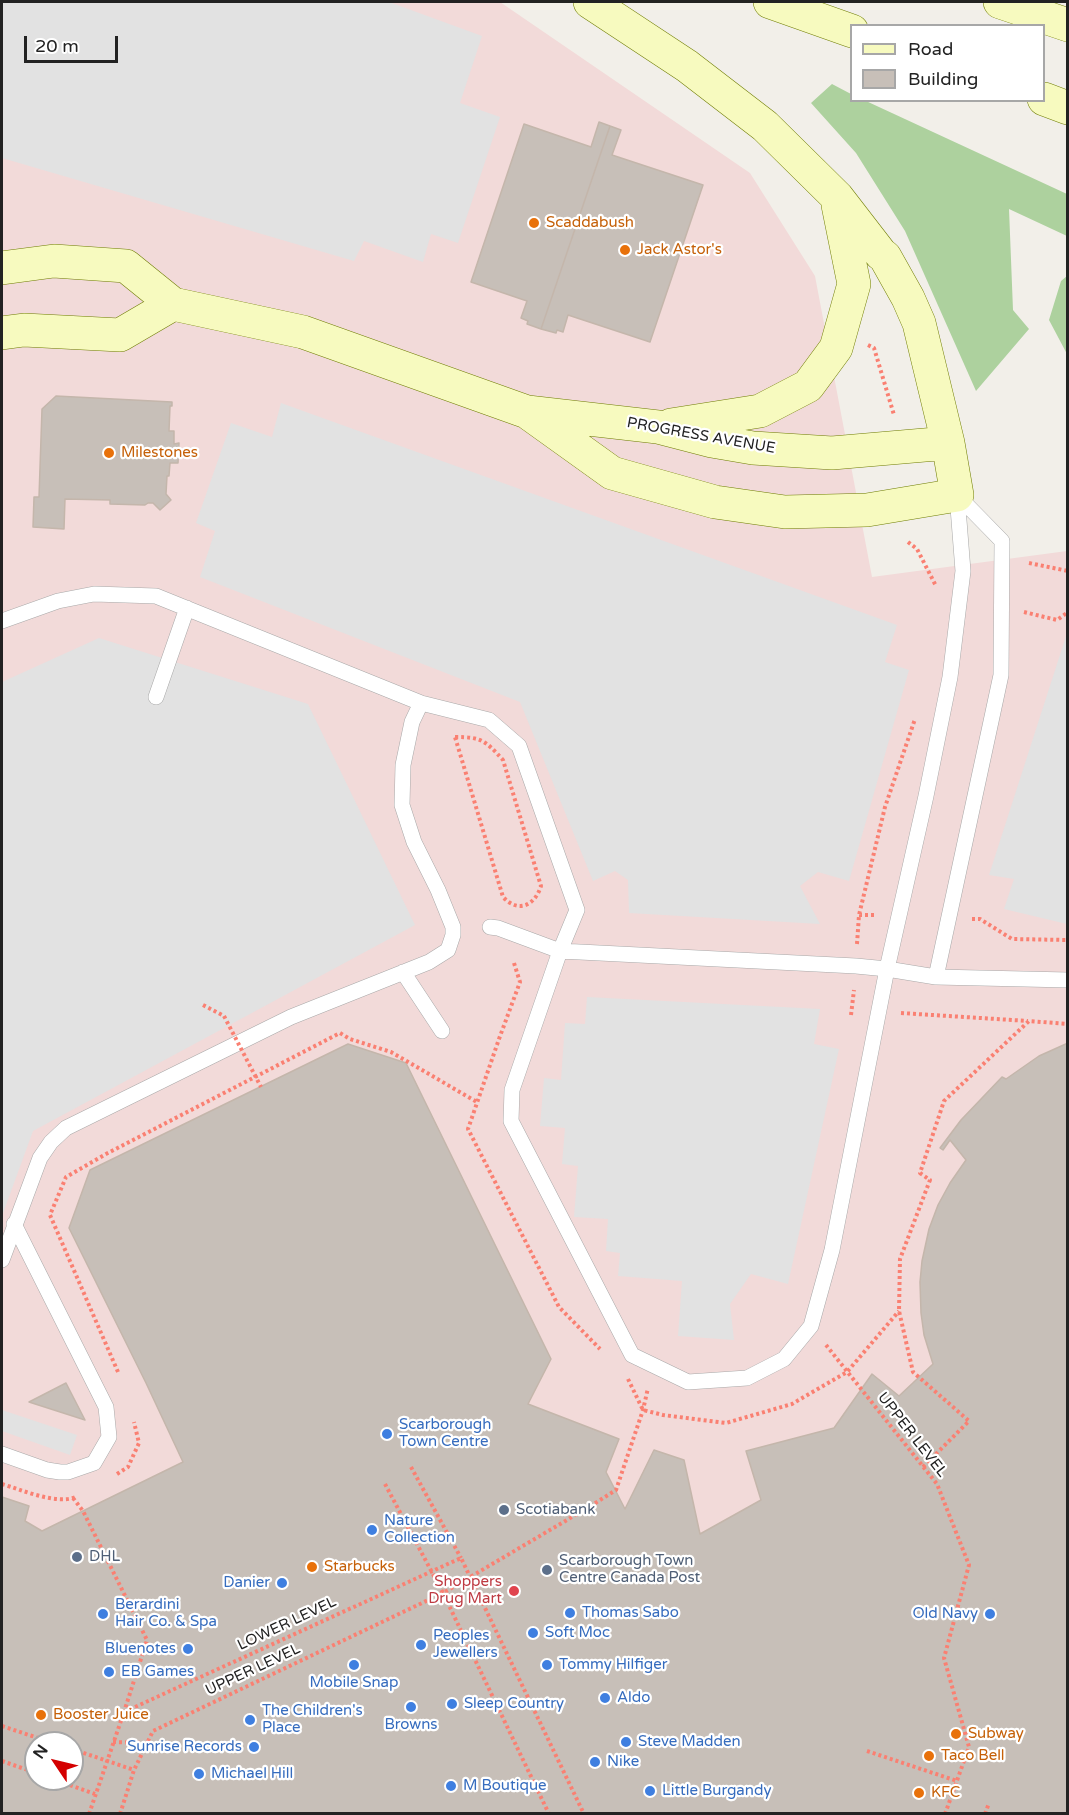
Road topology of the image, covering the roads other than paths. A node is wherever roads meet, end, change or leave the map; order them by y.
1 (590, 2) edge
2 (770, 2) edge
3 (1000, 2) edge
4 (1068, 25) edge
5 (850, 30) edge
6 (1045, 99) edge
7 (1068, 108) edge
8 (837, 197) junction
9 (2, 268) edge
10 (172, 304) junction
11 (2, 333) edge
12 (527, 412) junction
13 (658, 427) junction
14 (948, 443) junction
15 (957, 495) junction
16 (187, 608) junction
17 (2, 621) edge
18 (156, 698) dead end
19 (421, 703) junction
20 (490, 927) dead end
21 (560, 951) junction
22 (887, 969) junction
23 (404, 972) junction
24 (936, 977) junction
25 (1068, 980) edge
26 (442, 1031) dead end
27 (14, 1224) junction
28 (2, 1260) edge
29 (2, 1454) edge

1 - 8 main road
2 - 5 main road
3 - 4 main road
6 - 7 main road
8 - 13 main road
8 - 14 main road
9 - 10 main road, PROGRESS AVENUE
10 - 11 main road
10 - 12 main road, PROGRESS AVENUE
12 - 13 main road, PROGRESS AVENUE
12 - 15 main road, PROGRESS AVENUE
13 - 14 main road, PROGRESS AVENUE
14 - 15 main road
15 - 22 lane
15 - 24 lane
16 - 17 lane
16 - 18 lane
16 - 19 lane
19 - 21 lane
19 - 23 lane
20 - 21 lane
21 - 22 lane
21 - 22 lane
22 - 24 lane
23 - 26 lane
23 - 27 lane
24 - 25 lane
27 - 28 lane
27 - 29 lane

